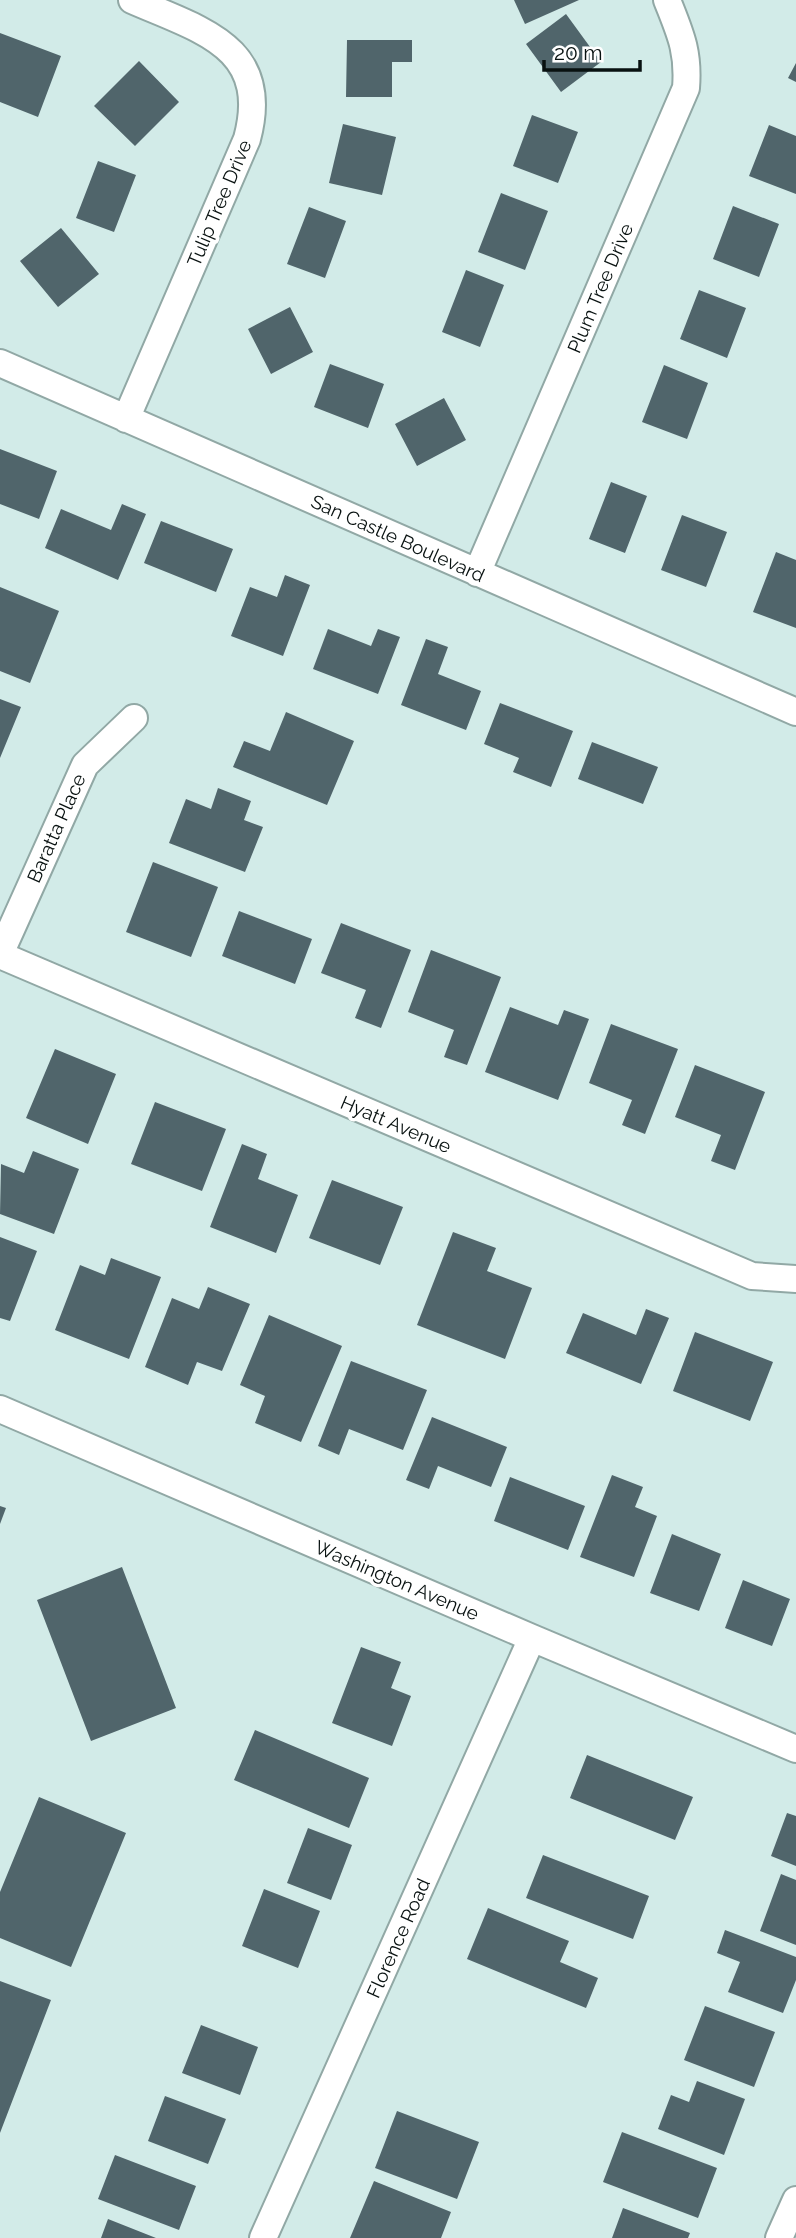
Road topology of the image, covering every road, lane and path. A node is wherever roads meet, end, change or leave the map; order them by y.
1 (132, 0) edge
2 (667, 0) edge
3 (0, 363) edge
4 (126, 419) junction
5 (477, 573) junction
6 (796, 712) edge
7 (134, 718) dead end
8 (0, 955) edge
9 (796, 1279) edge
10 (0, 1409) edge
11 (532, 1638) junction
12 (796, 1749) edge
13 (796, 2200) edge
14 (263, 2238) edge
15 (779, 2238) edge

1 - 4 street, Tulip Tree Drive
2 - 5 street, Plum Tree Drive
3 - 4 street, San Castle Boulevard
4 - 5 street, San Castle Boulevard
5 - 6 street, San Castle Boulevard
7 - 8 street, Baratta Place
8 - 9 street, Hyatt Avenue
10 - 11 street, Washington Avenue
11 - 12 street, Washington Avenue
11 - 14 street, Florence Road
13 - 15 street

